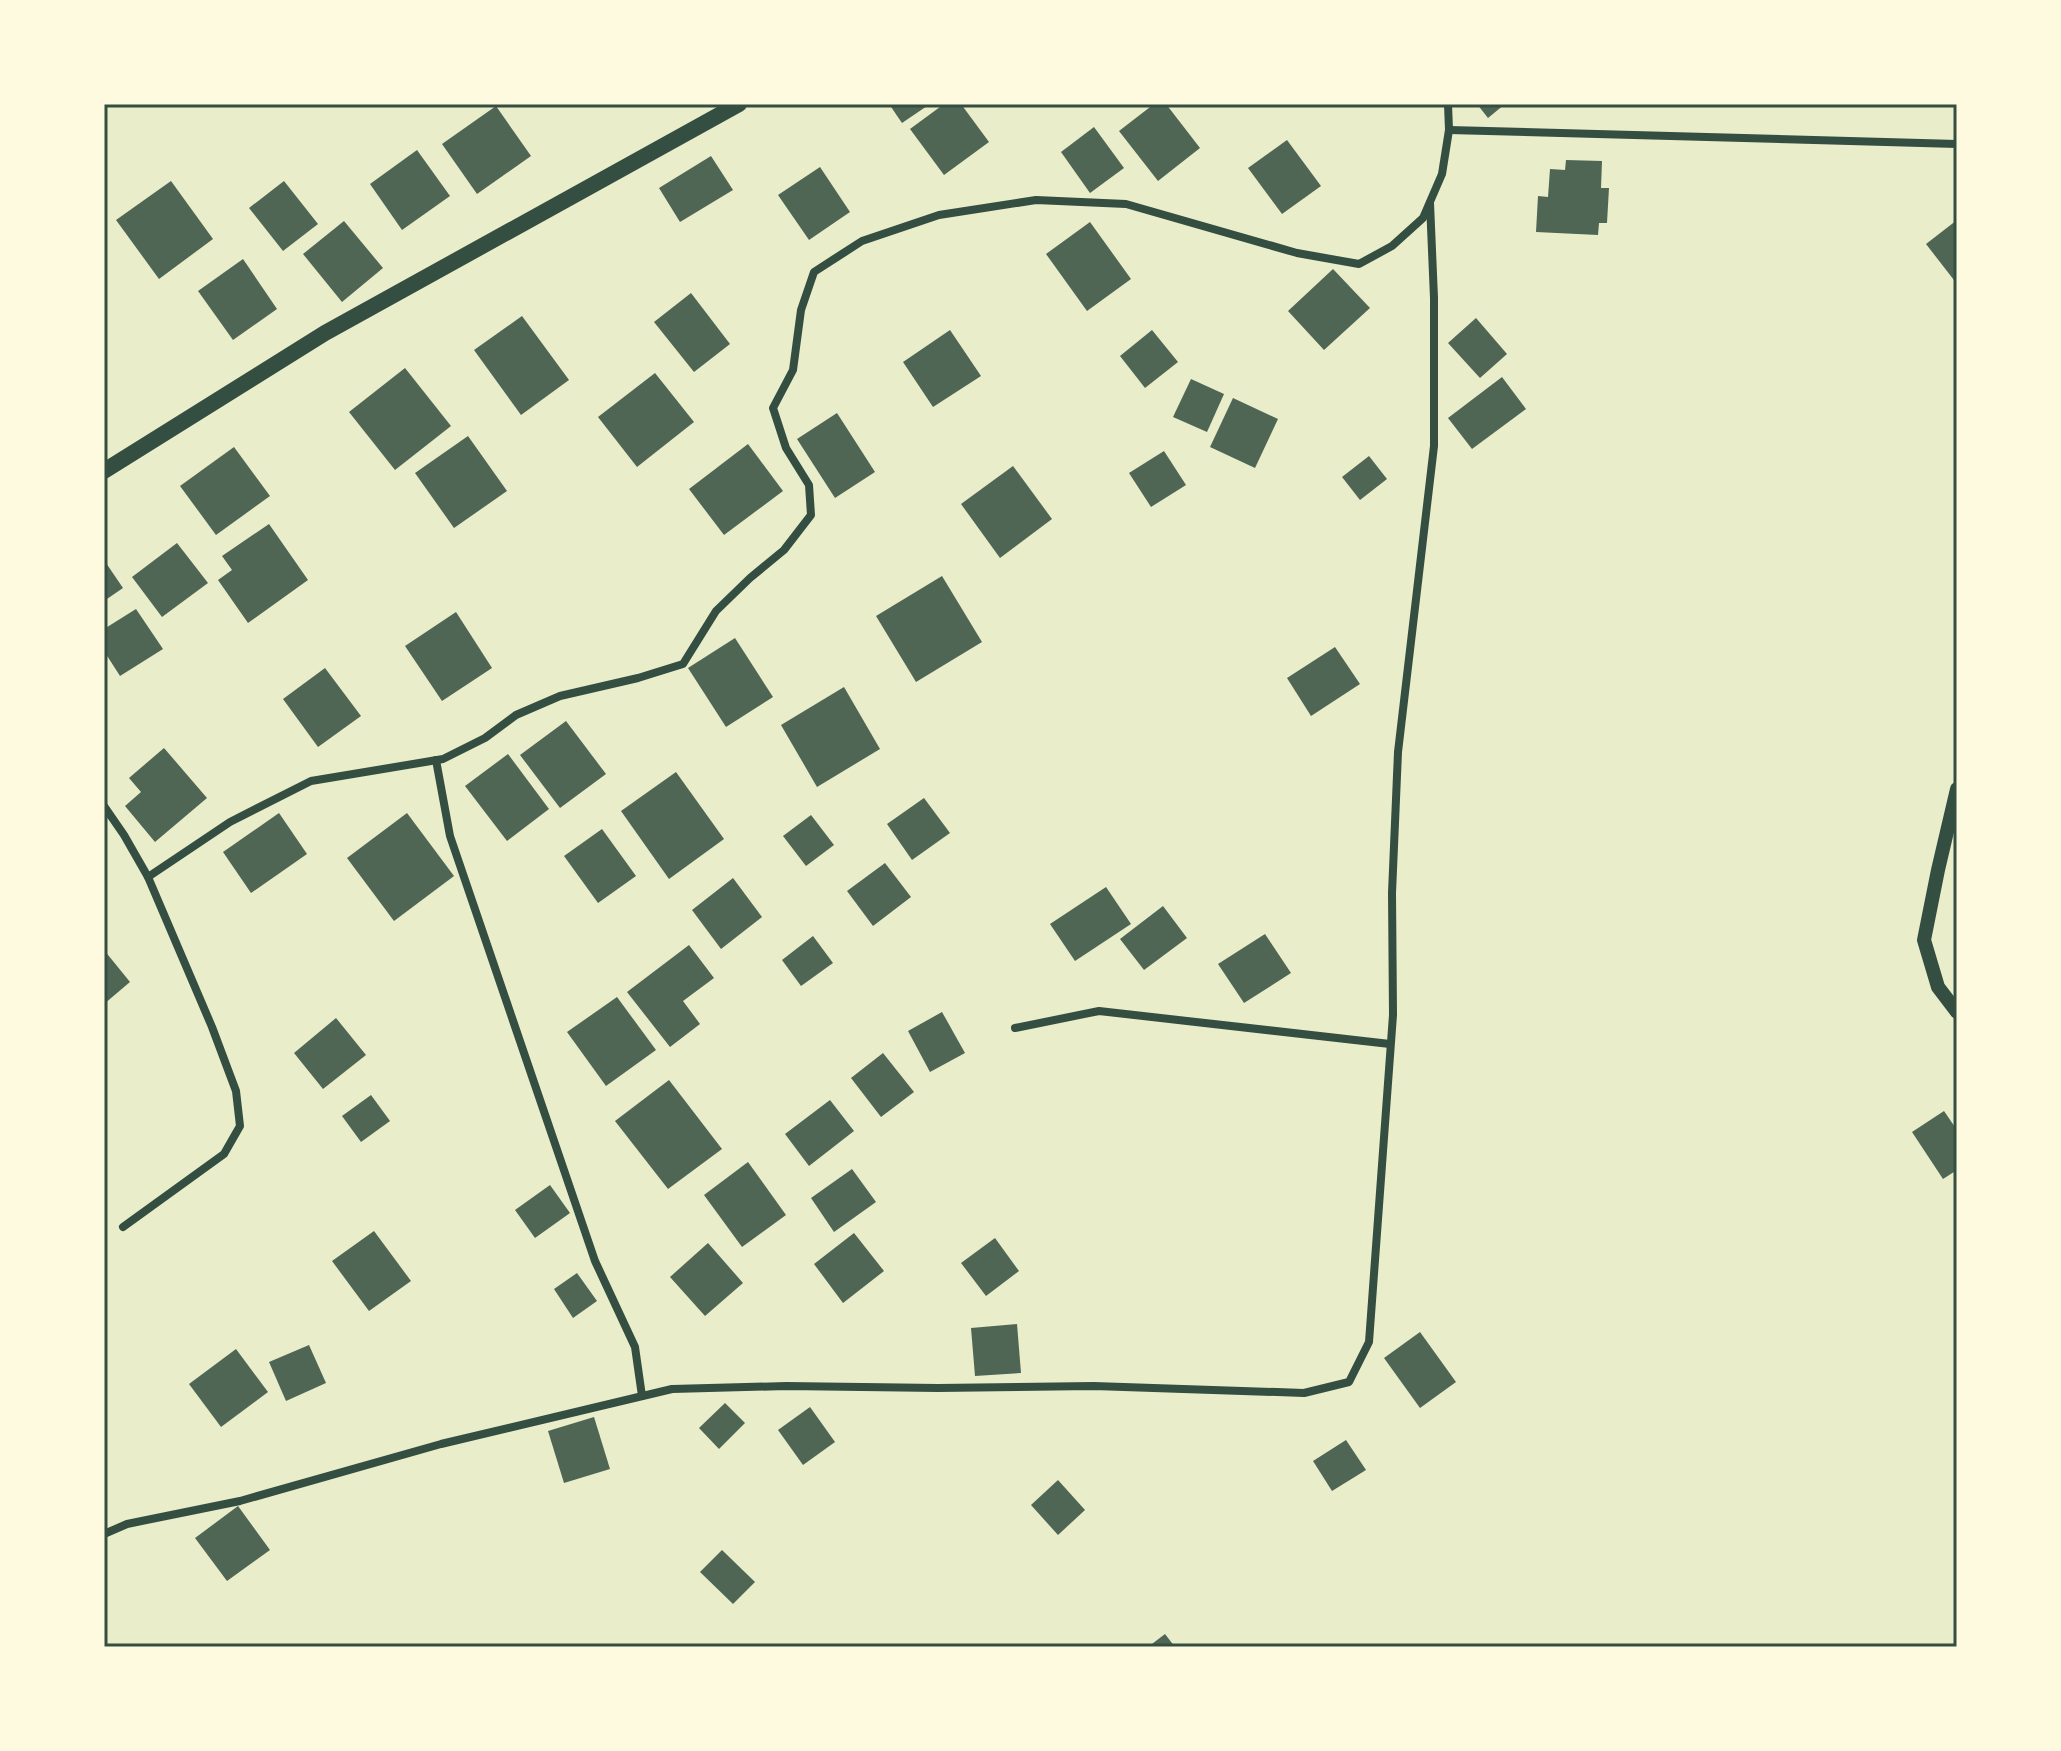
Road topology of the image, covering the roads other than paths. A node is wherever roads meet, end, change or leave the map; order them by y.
1 (739, 104) edge
2 (1448, 104) edge
3 (1449, 130) junction
4 (1957, 144) edge
5 (1430, 203) junction
6 (104, 471) edge
7 (436, 760) junction
8 (1957, 789) edge
9 (104, 806) edge
10 (148, 877) junction
11 (1957, 1012) edge
12 (1015, 1028) dead end
13 (1390, 1044) junction
14 (123, 1227) dead end
15 (642, 1396) junction
16 (104, 1534) edge

1 - 6 main road
2 - 3 street
3 - 4 street
3 - 5 street
5 - 7 street
5 - 13 street
7 - 10 street
7 - 15 street
8 - 11 street
9 - 10 street
10 - 14 street
12 - 13 street
13 - 15 street
15 - 16 street

